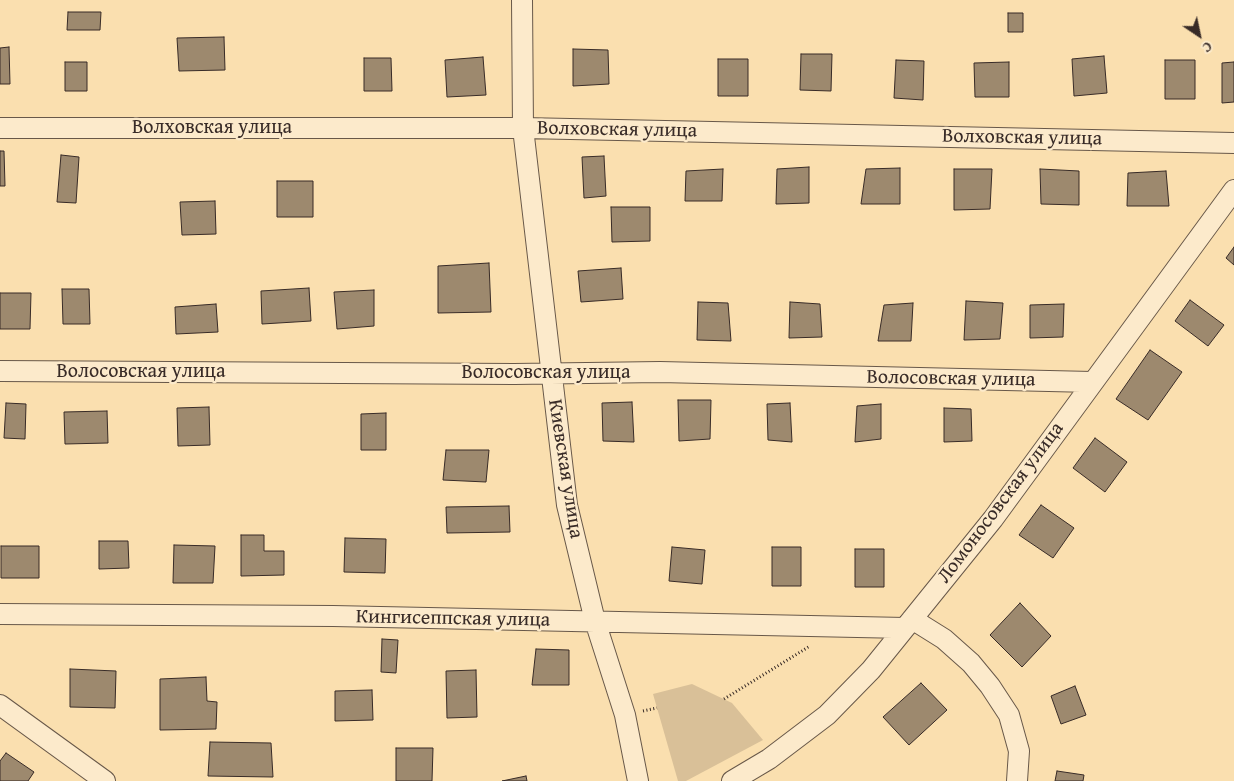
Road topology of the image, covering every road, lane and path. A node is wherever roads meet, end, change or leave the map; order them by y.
1 (522, 0) edge
2 (0, 128) edge
3 (523, 128) junction
4 (1234, 143) edge
5 (1234, 190) edge
6 (0, 371) edge
7 (550, 373) junction
8 (1092, 382) junction
9 (0, 614) edge
10 (595, 621) junction
11 (909, 624) junction
12 (843, 626) junction
13 (724, 699) dead end
14 (0, 705) edge
15 (105, 781) edge
16 (638, 781) edge
17 (732, 781) edge
18 (1017, 781) edge

1 - 3 street, Киевская улица
2 - 3 street, Волховская улица
3 - 4 street, Волховская улица
3 - 7 street, Киевская улица
5 - 8 street, Ломоносовская улица
6 - 7 street, Волосовская улица
7 - 8 street, Волосовская улица
7 - 10 street, Киевская улица
8 - 11 street, Ломоносовская улица
9 - 10 street, Кингисеппская улица
10 - 12 street, Кингисеппская улица
10 - 16 street, Киевская улица
11 - 12 street, Кингисеппская улица
11 - 17 street, Ломоносовская улица
11 - 18 street
12 - 13 path
14 - 15 street

